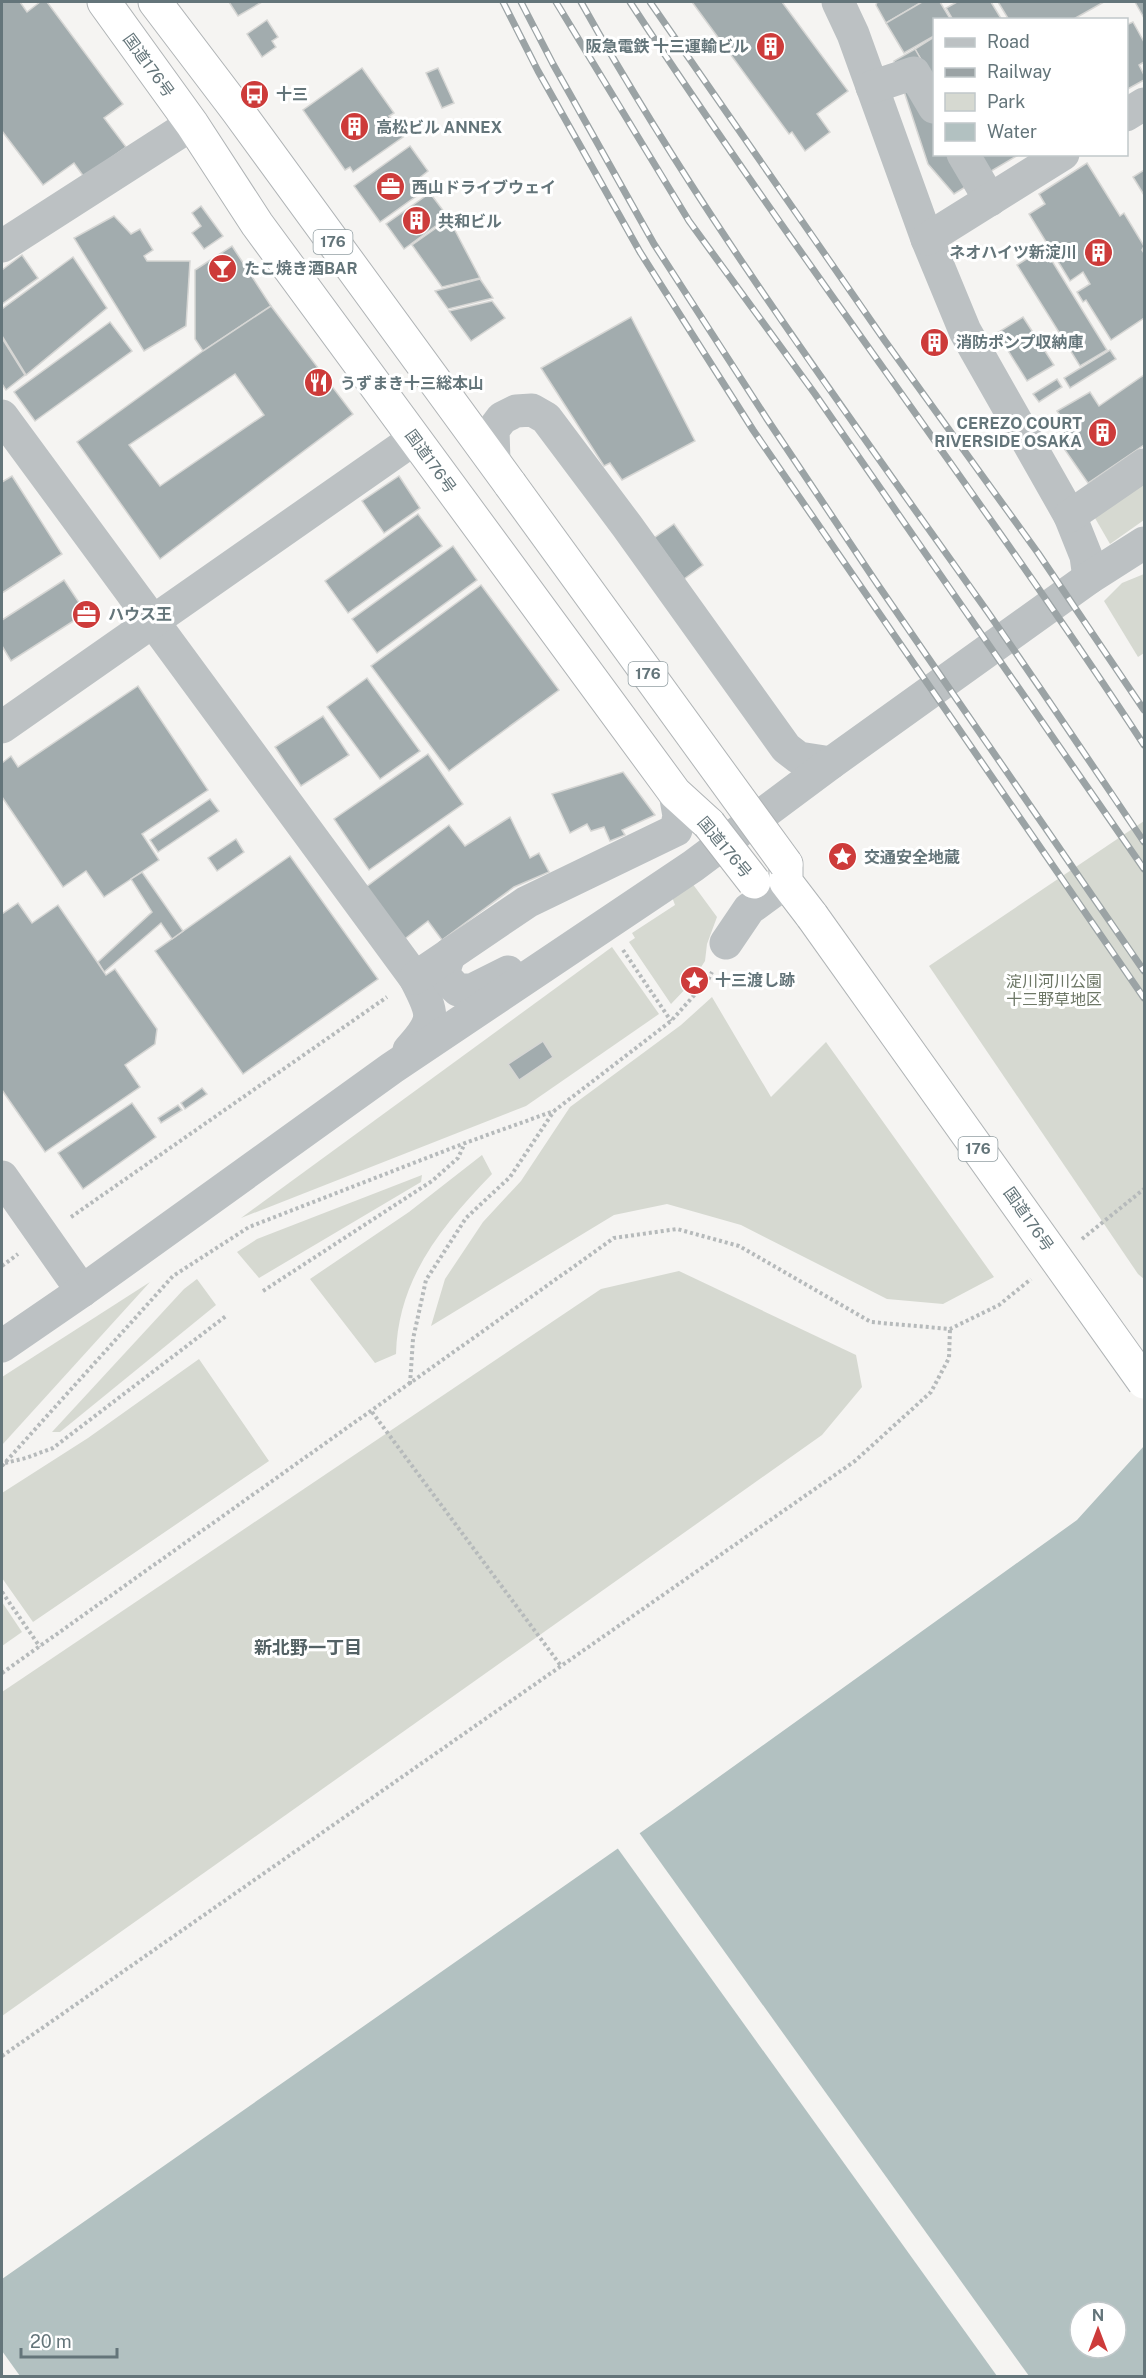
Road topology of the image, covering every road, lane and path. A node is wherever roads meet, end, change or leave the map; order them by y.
1 (104, 2) edge
2 (154, 2) edge
3 (838, 2) edge
4 (872, 87) junction
5 (1144, 104) edge
6 (933, 105) edge
7 (1128, 114) edge
8 (192, 124) junction
9 (964, 156) edge
10 (1060, 156) edge
11 (990, 200) junction
12 (927, 239) junction
13 (2, 246) edge
14 (6, 431) edge
15 (414, 439) junction
16 (1144, 465) edge
17 (502, 472) junction
18 (1070, 516) junction
19 (1144, 543) edge
20 (1089, 578) junction
21 (153, 622) junction
22 (2, 727) edge
23 (831, 763) junction
24 (675, 793) junction
25 (786, 873) junction
26 (605, 925) junction
27 (726, 943) joint
28 (450, 954) junction
29 (415, 978) junction
30 (671, 1021) junction
31 (392, 1068) junction
32 (554, 1111) junction
33 (465, 1143) junction
34 (2, 1177) edge
35 (1144, 1189) edge
36 (44, 1236) junction
37 (1081, 1240) dead end
38 (2, 1266) edge
39 (1036, 1276) dead end
40 (82, 1291) junction
41 (263, 1291) dead end
42 (226, 1316) dead end
43 (950, 1329) junction
44 (2, 1346) edge
45 (1144, 1382) edge
46 (410, 1385) junction
47 (372, 1412) junction
48 (3, 1464) edge
49 (2, 1592) edge
50 (40, 1647) junction
51 (561, 1666) junction
52 (2, 1673) edge
53 (2, 2056) edge

1 - 8 highway, 国道176号
2 - 17 highway, 国道176号 / 176
3 - 4 street
4 - 6 street
4 - 12 street
5 - 7 street
8 - 13 street
8 - 15 highway, 国道176号
9 - 11 street
10 - 11 street
11 - 12 street
12 - 18 street
14 - 21 street
15 - 21 street
15 - 24 highway, 国道176号
16 - 18 street
17 - 23 street
17 - 25 highway, 国道176号 / 176, bridge
18 - 20 street
19 - 20 street
20 - 23 street
21 - 22 street
21 - 29 street
23 - 26 street
24 - 25 highway, 国道176号, bridge
24 - 28 street
25 - 27 street
25 - 45 highway, 国道176号 / 176, bridge
26 - 28 street
26 - 30 path
26 - 31 street
27 - 30 path
28 - 29 street
29 - 31 street
29 - 36 path
30 - 32 path
31 - 40 street
32 - 33 path
32 - 46 path
33 - 41 path
33 - 48 path
34 - 36 street
35 - 37 path
36 - 38 path
36 - 40 street
39 - 43 path
40 - 44 street
42 - 48 path
43 - 46 path
43 - 51 path
46 - 47 path
47 - 50 path
47 - 51 path
49 - 50 path
50 - 52 path
51 - 53 path

